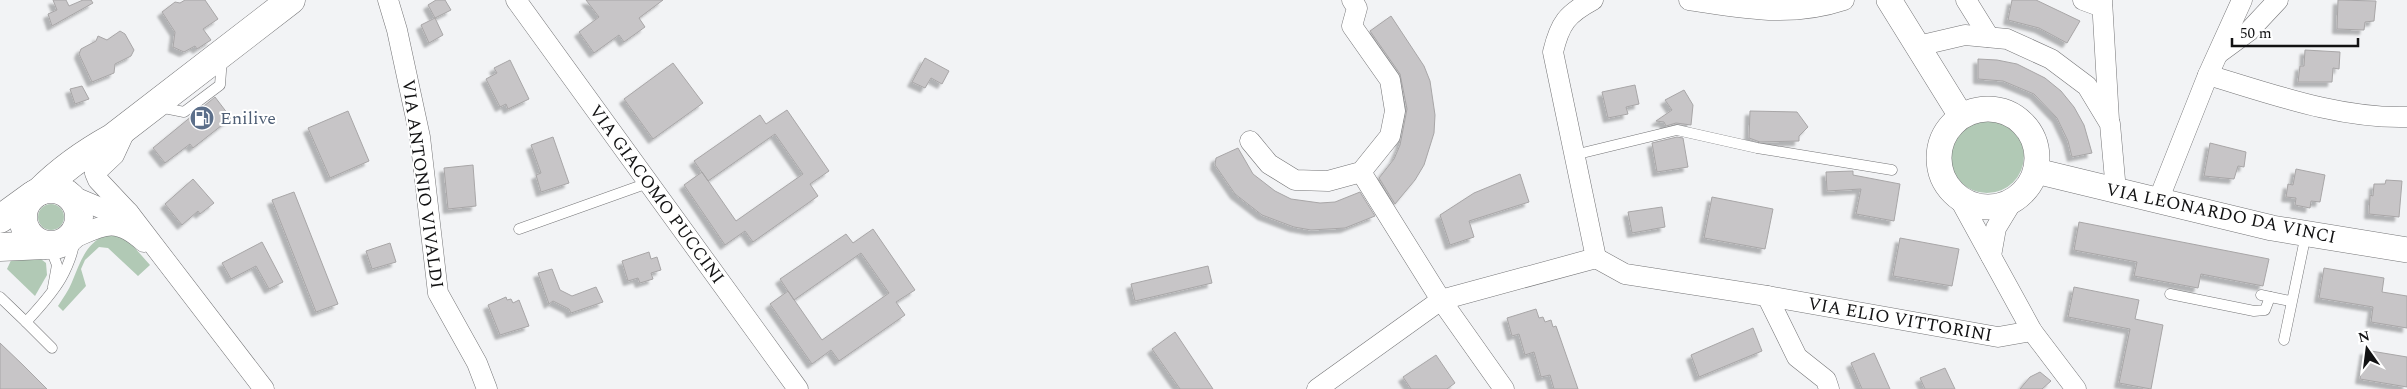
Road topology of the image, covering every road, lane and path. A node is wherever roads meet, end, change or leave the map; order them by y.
1 (291, 0) edge
2 (388, 0) edge
3 (516, 0) edge
4 (1352, 0) edge
5 (1593, 0) edge
6 (1689, 0) edge
7 (1844, 0) edge
8 (1889, 0) edge
9 (1966, 0) edge
10 (2083, 0) edge
11 (2242, 0) edge
12 (2278, 0) edge
13 (2102, 4) edge
14 (1989, 37) junction
15 (1918, 46) junction
16 (2217, 54) junction
17 (2208, 75) junction
18 (1961, 116) junction
19 (2407, 117) edge
20 (2110, 124) junction
21 (120, 132) junction
22 (1250, 141) dead end
23 (1574, 155) junction
24 (1892, 170) dead end
25 (2036, 171) junction
26 (1361, 172) junction
27 (648, 183) junction
28 (2116, 191) junction
29 (1959, 198) junction
30 (2013, 200) junction
31 (2158, 201) junction
32 (129, 213) junction
33 (61, 218) junction
34 (0, 219) edge
35 (519, 229) dead end
36 (2306, 234) junction
37 (0, 247) edge
38 (2407, 250) edge
39 (1990, 256) junction
40 (162, 258) junction
41 (1596, 258) junction
42 (50, 292) junction
43 (2170, 294) dead end
44 (1767, 296) junction
45 (0, 297) edge
46 (1441, 300) junction
47 (2290, 301) junction
48 (26, 322) junction
49 (2032, 331) junction
50 (2284, 340) dead end
51 (52, 348) dead end
52 (264, 389) edge
53 (487, 389) edge
54 (798, 389) edge
55 (1317, 389) edge
56 (1504, 389) edge
57 (1829, 389) edge
58 (2076, 389) edge

1 - 21 main road
2 - 53 street, VIA ANTONIO VIVALDI
3 - 27 street, VIA GIACOMO PUCCINI
4 - 26 street
5 - 23 street
6 - 7 street
8 - 15 street
9 - 14 street
10 - 13 street
11 - 16 street
12 - 16 street
13 - 20 street
14 - 15 street
14 - 20 street
15 - 18 street
16 - 17 street
17 - 19 street
17 - 31 street
18 - 25 street
18 - 29 street
20 - 28 street
21 - 32 street
21 - 33 main road
21 - 33 main road
22 - 26 street
23 - 24 lane
23 - 41 street
25 - 28 street, VIA LEONARDO DA VINCI
25 - 30 street
26 - 46 street
27 - 35 lane
27 - 54 street, VIA GIACOMO PUCCINI
28 - 31 street, VIA LEONARDO DA VINCI
29 - 30 street
29 - 39 street
30 - 39 street
31 - 36 street, VIA LEONARDO DA VINCI
32 - 33 street
32 - 40 street
33 - 34 main road
33 - 37 main road
33 - 40 street
33 - 42 lane
33 - 42 lane
36 - 38 street, VIA LEONARDO DA VINCI
36 - 47 lane
39 - 49 street
40 - 52 street
41 - 44 street, VIA ELIO VITTORINI
41 - 46 street
42 - 48 lane
43 - 47 lane
44 - 49 street, VIA ELIO VITTORINI
44 - 57 street
45 - 48 lane
46 - 55 street
46 - 56 street
47 - 50 lane
48 - 51 lane
49 - 58 street

